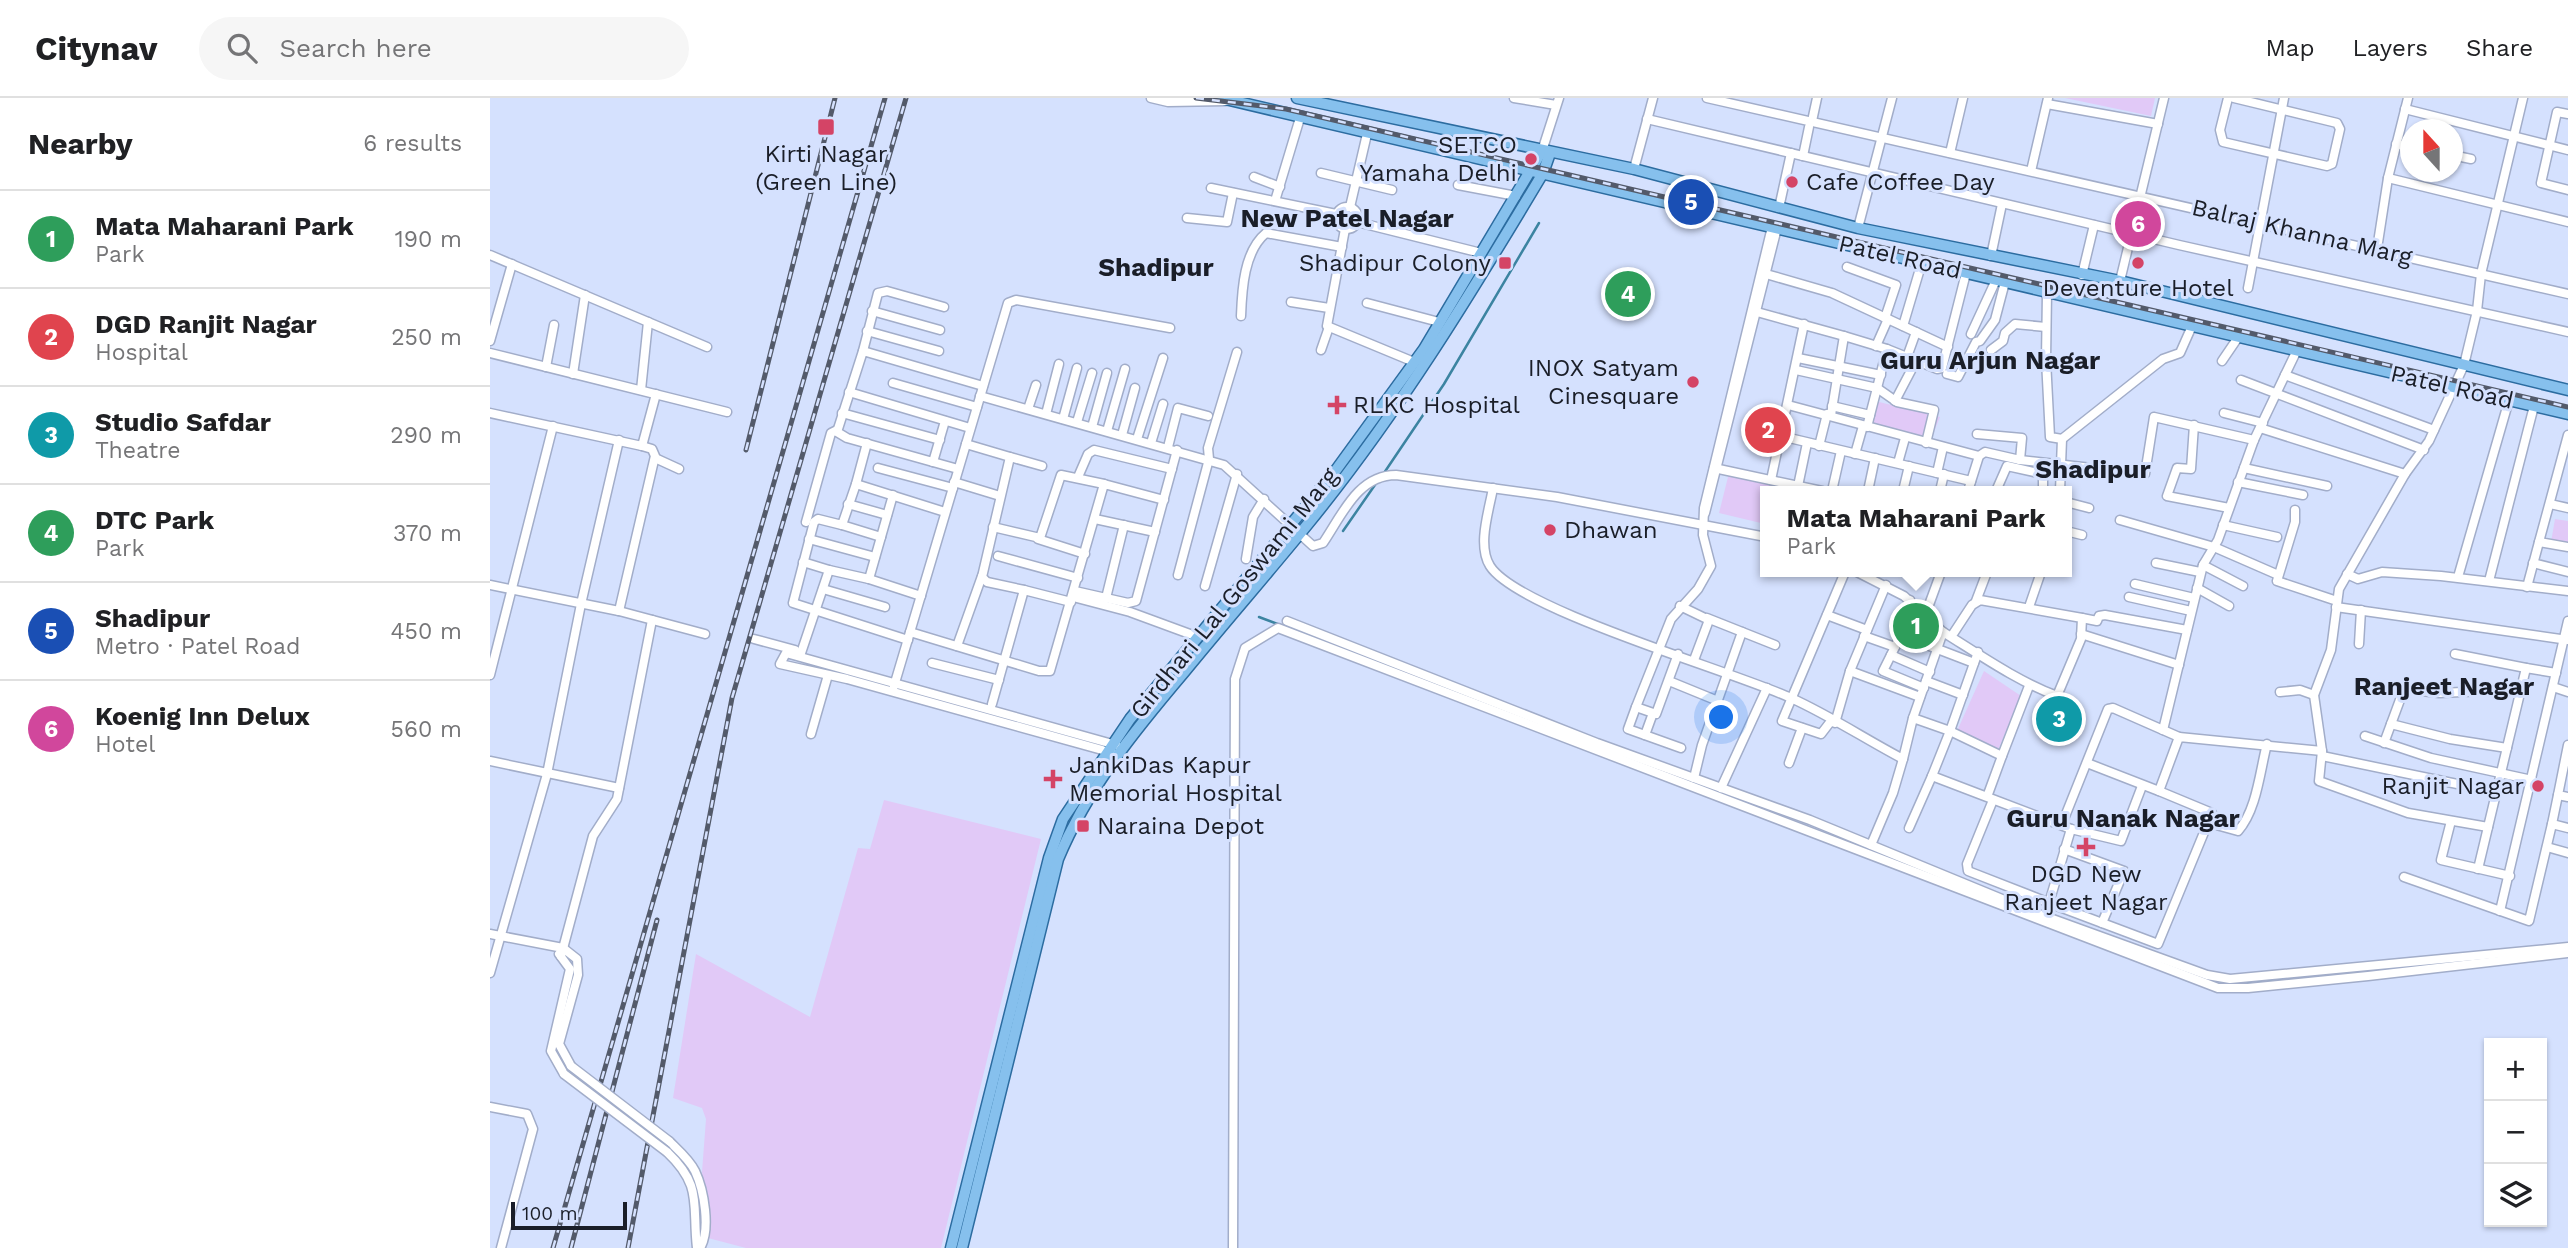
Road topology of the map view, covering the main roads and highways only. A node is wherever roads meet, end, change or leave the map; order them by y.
1 (1221, 98) edge
2 (1297, 98) edge
3 (1546, 152) junction
4 (1532, 171) junction
5 (1543, 173) junction
6 (2568, 390) edge
7 (2568, 414) edge
8 (1114, 749) junction
9 (951, 1248) edge
10 (962, 1248) edge

1 - 4 main road, Patel Road
2 - 3 main road, Patel Road
3 - 4 main road, Girdhari Lal Goswami Marg
3 - 5 main road, Girdhari Lal Goswami Marg
3 - 6 main road, Patel Road
4 - 5 main road, Patel Road
4 - 8 main road, Girdhari Lal Goswami Marg
5 - 7 main road, Patel Road
5 - 8 main road, Girdhari Lal Goswami Marg
8 - 9 main road, Girdhari Lal Goswami Marg
8 - 10 main road, Girdhari Lal Goswami Marg

